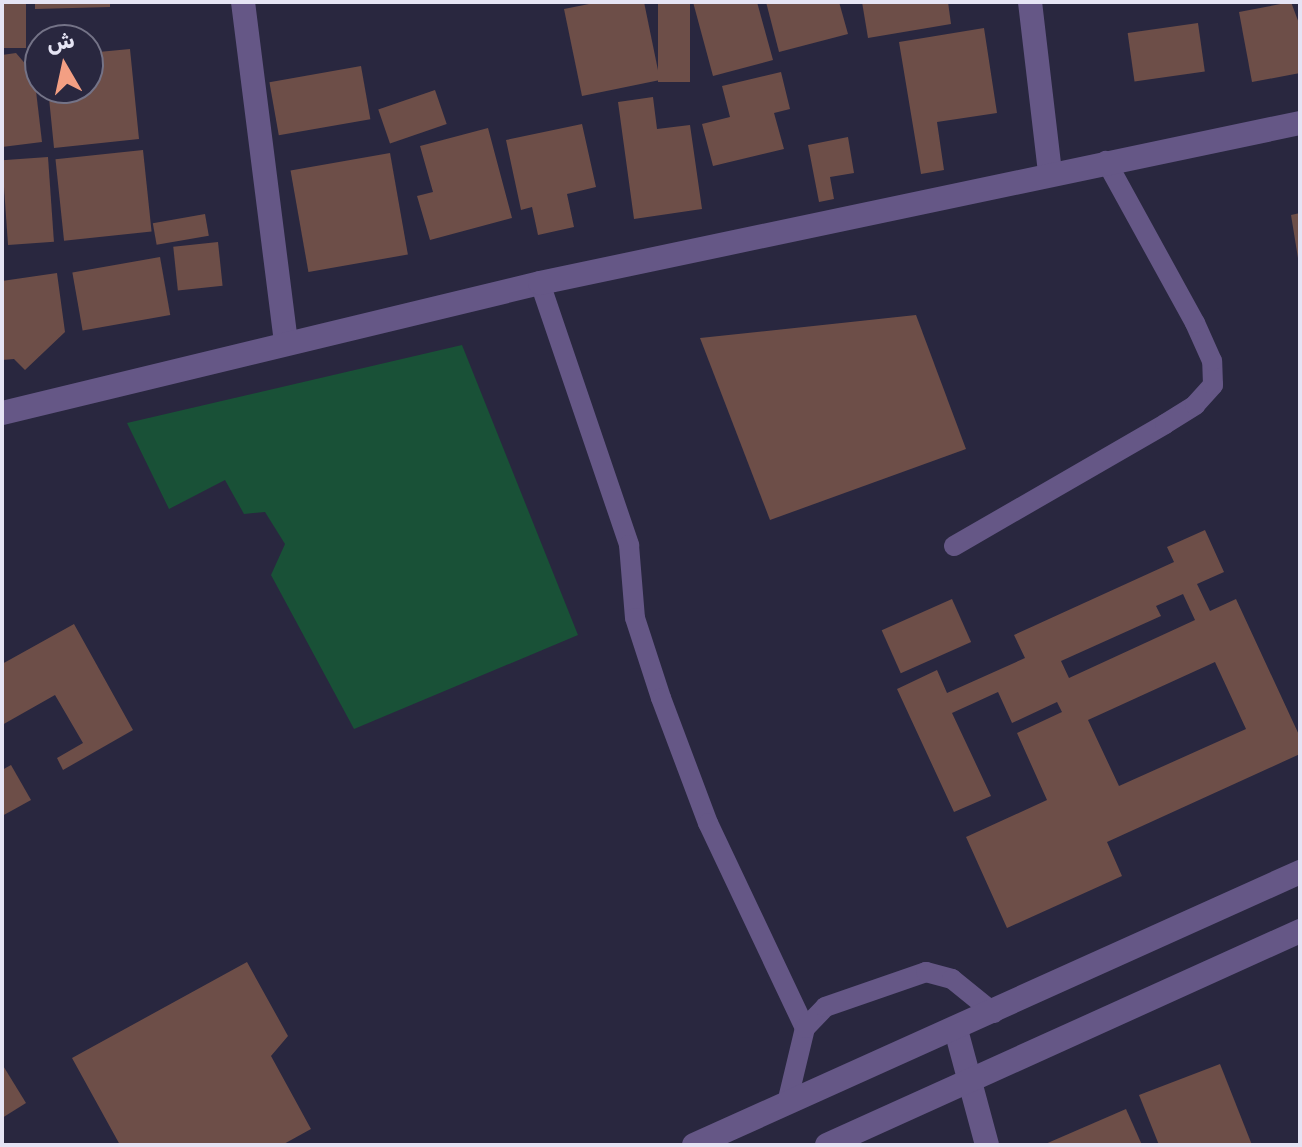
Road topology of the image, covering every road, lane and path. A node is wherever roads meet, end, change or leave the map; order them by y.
1 (243, 2) edge
2 (1030, 2) edge
3 (1300, 123) edge
4 (1106, 161) junction
5 (1050, 172) junction
6 (540, 283) junction
7 (286, 342) junction
8 (2, 413) edge
9 (954, 546) dead end
10 (1300, 872) edge
11 (1300, 931) edge
12 (994, 1013) junction
13 (805, 1028) junction
14 (956, 1030) junction
15 (970, 1081) junction
16 (787, 1103) junction
17 (694, 1145) edge
18 (827, 1145) edge
19 (987, 1145) edge

1 - 7 street
2 - 5 street
3 - 4 street
4 - 5 street
4 - 9 lane
5 - 6 street
6 - 7 street
6 - 13 lane
7 - 8 street
10 - 12 street
11 - 15 street
12 - 13 lane
12 - 14 street
13 - 16 lane
14 - 15 street
14 - 16 street
15 - 18 street
15 - 19 street
16 - 17 street

